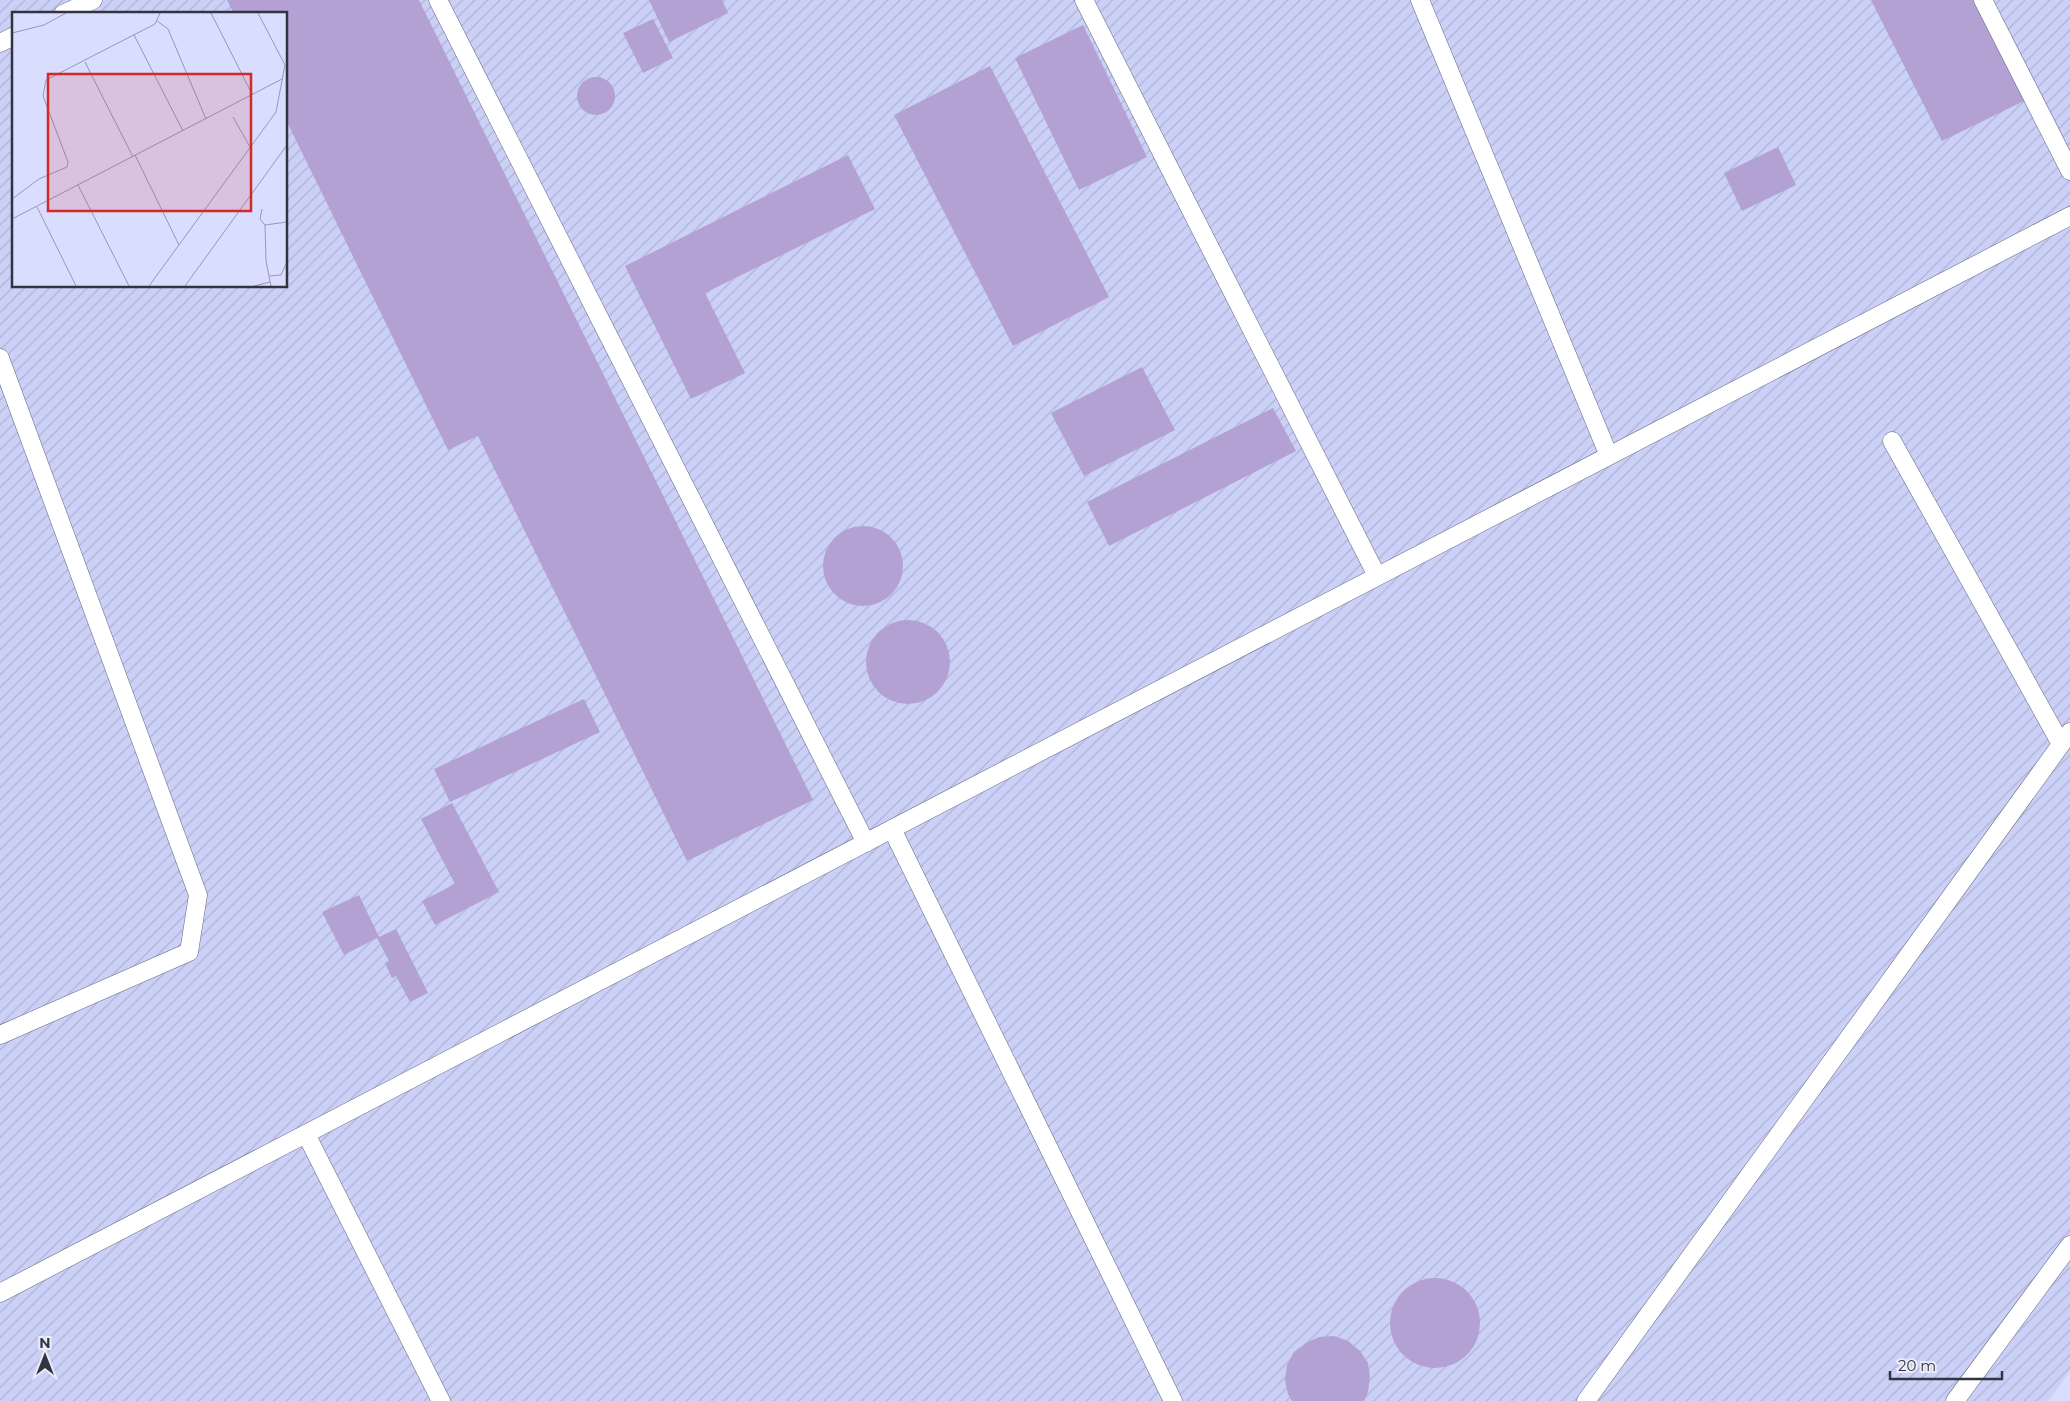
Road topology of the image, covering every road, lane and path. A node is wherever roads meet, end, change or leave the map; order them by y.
1 (93, 0) edge
2 (438, 0) edge
3 (1084, 0) edge
4 (1420, 0) edge
5 (1983, 0) edge
6 (67, 12) edge
7 (12, 37) edge
8 (0, 43) edge
9 (2070, 171) edge
10 (2070, 216) edge
11 (0, 358) edge
12 (1892, 441) dead end
13 (1609, 456) junction
14 (1376, 576) junction
15 (2065, 738) edge
16 (892, 829) junction
17 (866, 843) junction
18 (0, 1036) edge
19 (306, 1134) junction
20 (2070, 1245) edge
21 (0, 1293) edge
22 (441, 1401) edge
23 (1173, 1401) edge
24 (1586, 1401) edge
25 (1955, 1401) edge

1 - 6 lane
2 - 17 lane
3 - 14 lane
4 - 13 lane
5 - 9 lane
7 - 8 lane
10 - 13 lane
11 - 18 lane
12 - 15 lane
13 - 14 lane
14 - 16 lane
15 - 24 lane
16 - 17 lane
16 - 23 lane
17 - 19 lane
19 - 21 lane
19 - 22 lane
20 - 25 lane

